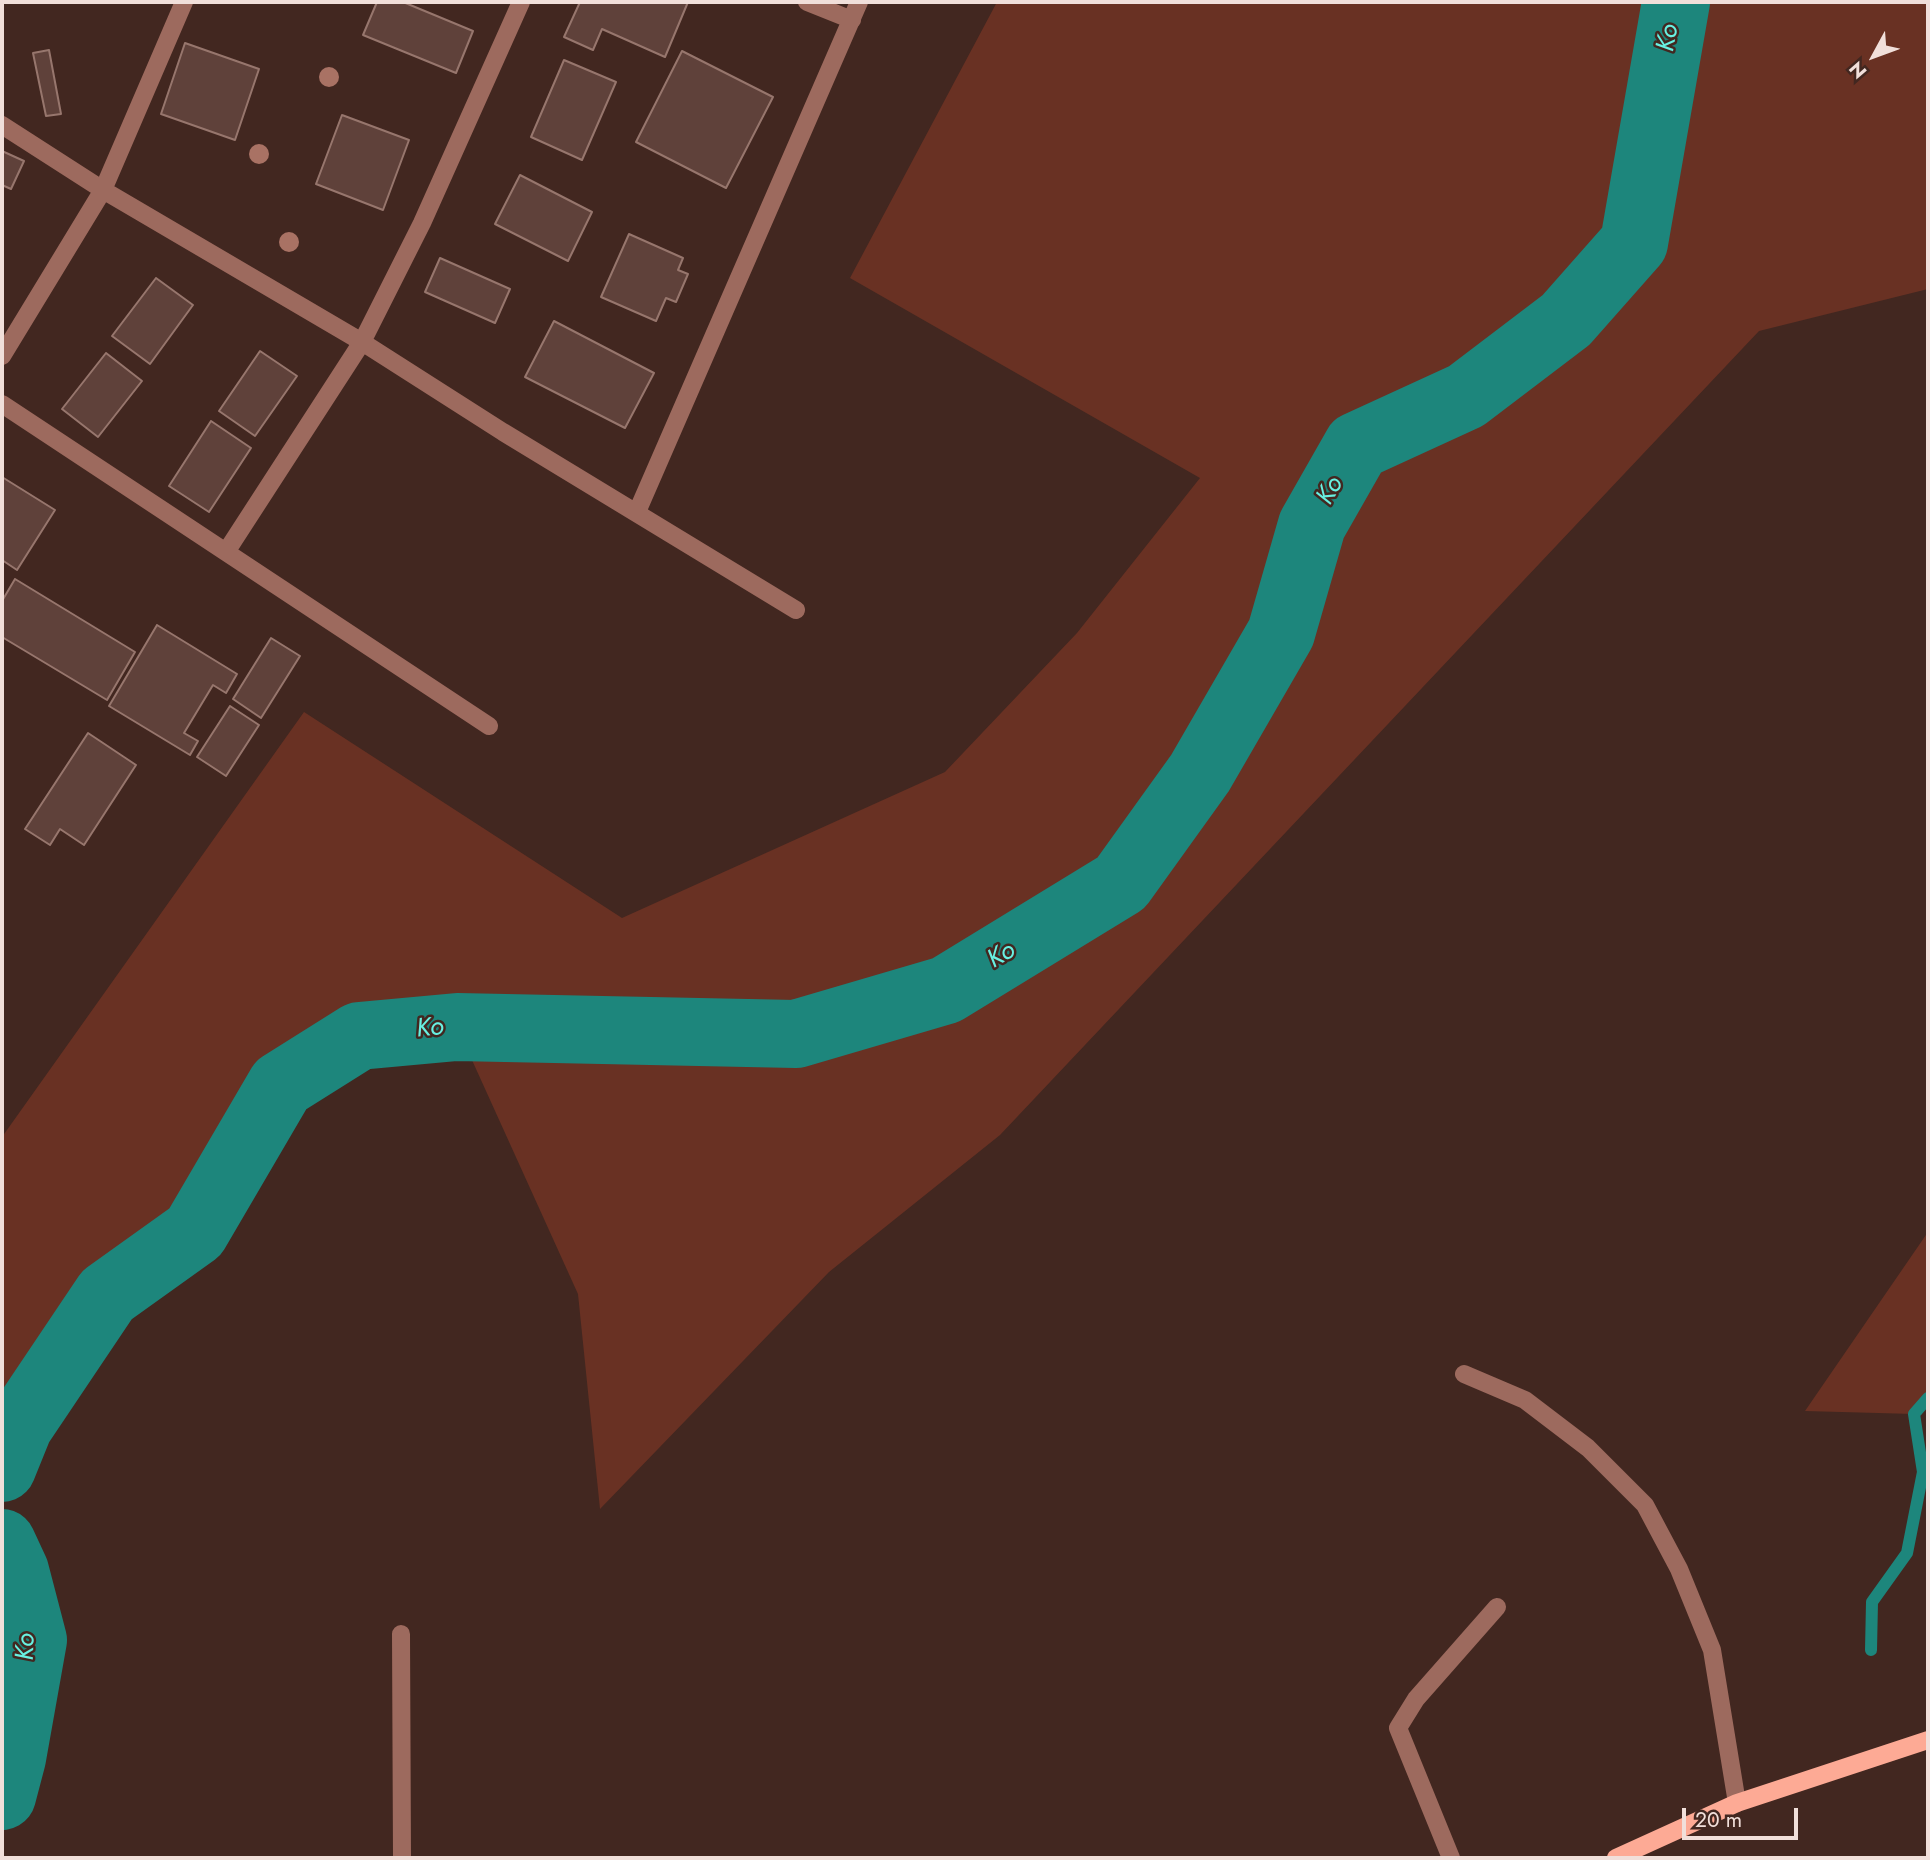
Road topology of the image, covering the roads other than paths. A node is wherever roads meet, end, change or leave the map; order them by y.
1 (184, 2) edge
2 (521, 2) edge
3 (807, 2) edge
4 (859, 2) edge
5 (852, 20) junction
6 (2, 125) edge
7 (103, 190) junction
8 (362, 342) junction
9 (2, 356) edge
10 (2, 404) edge
11 (637, 512) junction
12 (226, 552) junction
13 (796, 610) dead end
14 (489, 726) dead end
15 (1464, 1374) dead end
16 (1497, 1606) dead end
17 (401, 1634) dead end
18 (1928, 1740) edge
19 (1737, 1803) junction
20 (401, 1858) edge
21 (1451, 1858) edge
22 (1616, 1858) edge

1 - 7 street
2 - 8 street
3 - 5 street
4 - 5 street
5 - 11 street
6 - 7 street
7 - 8 street
7 - 9 street
8 - 11 street
8 - 12 street
10 - 12 street
11 - 13 street
12 - 14 street
15 - 19 street
16 - 21 street
17 - 20 street
18 - 19 main road
19 - 22 main road

